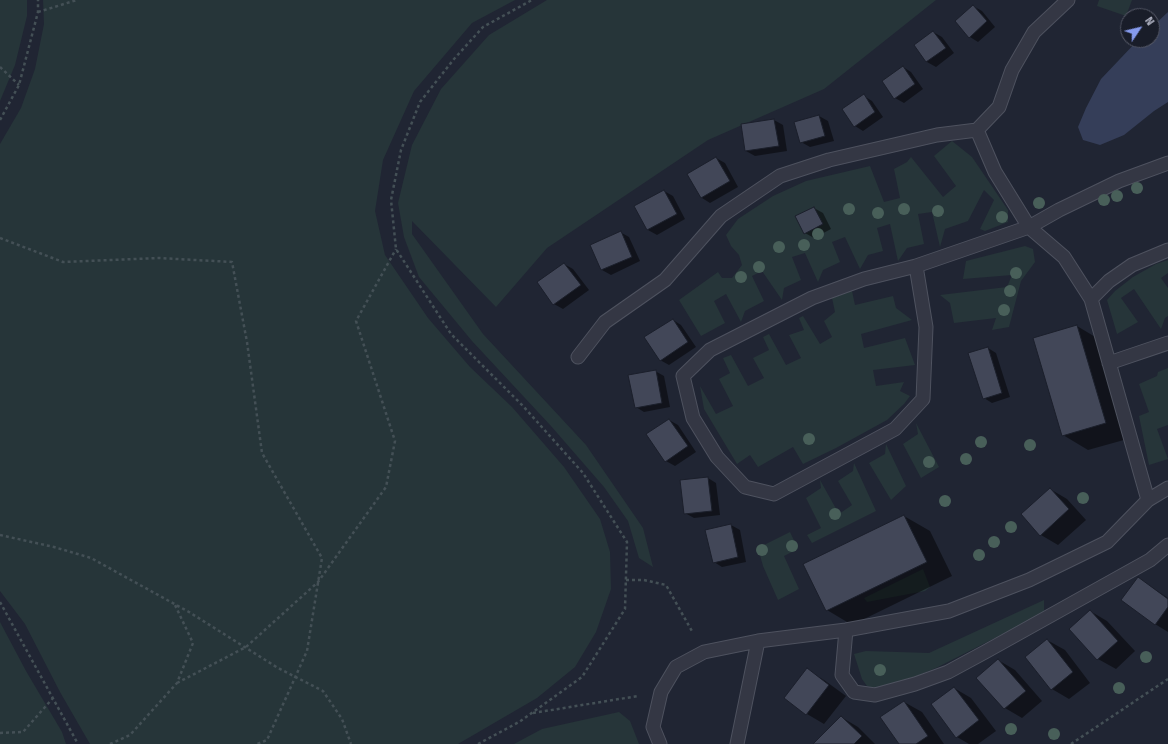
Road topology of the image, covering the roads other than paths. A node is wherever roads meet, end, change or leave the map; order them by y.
1 (1068, 0) edge
2 (977, 130) junction
3 (1168, 163) edge
4 (1029, 227) junction
5 (1168, 250) edge
6 (916, 266) junction
7 (1090, 298) junction
8 (1168, 343) edge
9 (578, 357) dead end
10 (1109, 363) junction
11 (1168, 488) edge
12 (1148, 500) junction
13 (1168, 544) edge
14 (846, 630) junction
15 (758, 641) junction
16 (660, 744) edge
17 (737, 744) edge

1 - 2 lane
2 - 4 lane
2 - 9 lane
3 - 4 lane
4 - 6 lane
4 - 7 lane
5 - 7 lane
6 - 6 lane
7 - 10 lane
8 - 10 lane
10 - 12 lane
11 - 12 lane
12 - 14 lane
13 - 14 lane
14 - 15 lane
15 - 16 lane
15 - 17 lane

